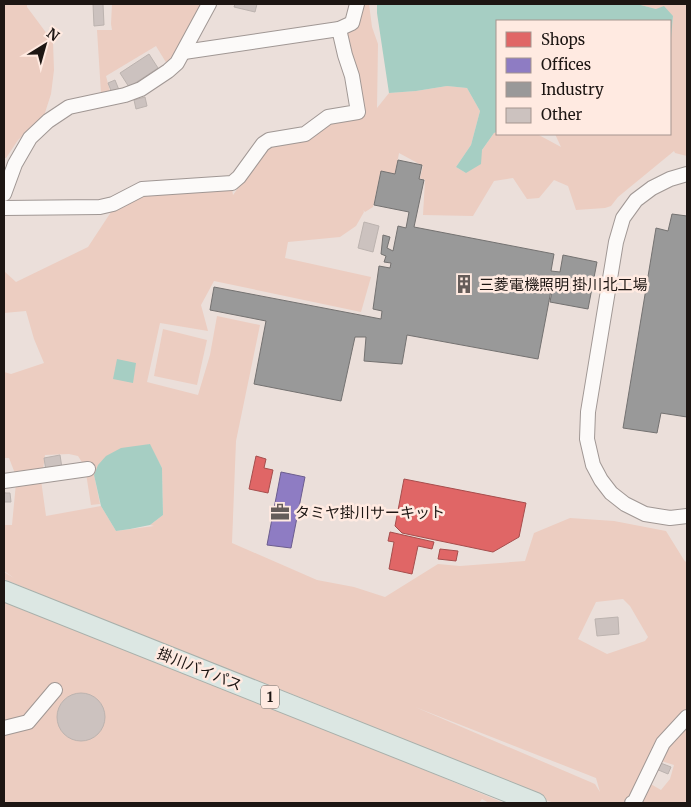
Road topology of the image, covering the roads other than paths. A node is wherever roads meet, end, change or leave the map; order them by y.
1 (209, 4) edge
2 (357, 4) edge
3 (339, 29) junction
4 (184, 52) junction
5 (687, 174) edge
6 (4, 194) edge
7 (4, 208) edge
8 (88, 469) dead end
9 (4, 481) edge
10 (687, 516) edge
11 (4, 591) edge
12 (55, 690) dead end
13 (687, 717) edge
14 (4, 728) edge
15 (536, 803) edge
16 (632, 803) edge

1 - 4 street
2 - 3 street
3 - 4 street
3 - 7 street
4 - 6 street
5 - 10 street
8 - 9 street
11 - 15 highway, 掛川バイパス / 1
12 - 14 street
13 - 16 street

